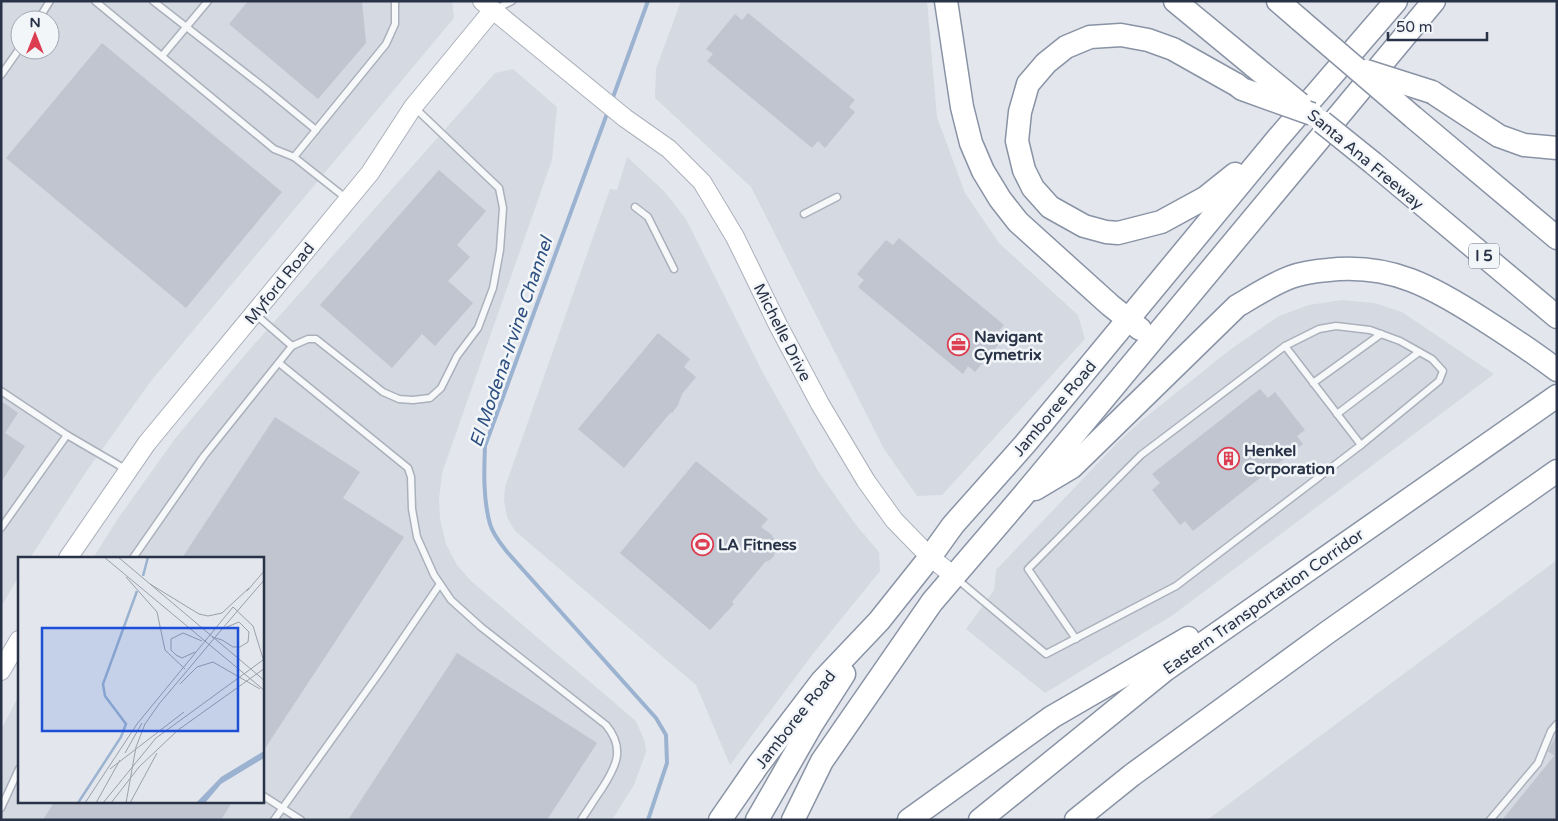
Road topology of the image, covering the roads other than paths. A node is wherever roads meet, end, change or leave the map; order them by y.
1 (95, 1) edge
2 (153, 1) edge
3 (208, 1) edge
4 (395, 1) edge
5 (512, 1) edge
6 (946, 1) edge
7 (1175, 1) edge
8 (1278, 1) edge
9 (1396, 1) edge
10 (1433, 2) edge
11 (487, 6) edge
12 (186, 27) junction
13 (162, 56) junction
14 (12, 60) edge
15 (1357, 68) junction
16 (2, 76) edge
17 (413, 106) junction
18 (1312, 114) junction
19 (316, 130) junction
20 (1278, 138) junction
21 (1557, 148) edge
22 (294, 157) junction
23 (837, 197) dead end
24 (348, 199) junction
25 (635, 207) dead end
26 (804, 214) dead end
27 (1557, 238) edge
28 (674, 269) dead end
29 (254, 313) junction
30 (1557, 318) edge
31 (1128, 320) junction
32 (1381, 334) junction
33 (1153, 340) junction
34 (292, 346) junction
35 (1285, 346) junction
36 (1419, 352) junction
37 (279, 363) junction
38 (1557, 370) edge
39 (1313, 383) junction
40 (1, 391) edge
41 (1557, 396) edge
42 (1337, 414) junction
43 (67, 435) junction
44 (1360, 445) junction
45 (128, 470) junction
46 (1557, 471) edge
47 (1021, 498) junction
48 (1, 528) edge
49 (69, 557) edge
50 (134, 557) edge
51 (930, 557) junction
52 (954, 576) junction
53 (440, 584) junction
54 (1267, 598) junction
55 (879, 621) junction
56 (1076, 639) junction
57 (18, 642) edge
58 (7, 663) edge
59 (1557, 724) edge
60 (18, 771) edge
61 (1132, 775) junction
62 (264, 796) edge
63 (282, 807) junction
64 (1, 808) edge
65 (274, 820) edge
66 (302, 820) edge
67 (581, 820) edge
68 (720, 820) edge
69 (757, 820) edge
70 (793, 820) edge
71 (909, 820) edge
72 (980, 820) edge
73 (1076, 820) edge
74 (1087, 820) edge
75 (1490, 820) edge

1 - 13 lane
2 - 12 lane
3 - 12 lane
4 - 19 lane
5 - 11 lane
6 - 31 highway
7 - 18 highway, Santa Ana Freeway / I 5, bridge
8 - 15 highway, bridge
9 - 20 highway, Jamboree Road
10 - 33 highway, Jamboree Road
11 - 17 street, Myford Road
11 - 51 street, Michelle Drive
12 - 13 lane
12 - 19 lane
13 - 22 lane
14 - 16 lane
15 - 21 highway, bridge
15 - 27 highway, bridge
17 - 24 street, Myford Road
17 - 34 lane
18 - 20 highway, bridge
18 - 30 highway, Santa Ana Freeway / I 5, bridge
19 - 22 lane
20 - 31 highway, Jamboree Road
22 - 24 lane
23 - 26 lane
24 - 29 street, Myford Road
25 - 28 lane
29 - 34 lane
29 - 45 street, Myford Road
31 - 33 highway
31 - 51 highway, Jamboree Road
32 - 35 lane
32 - 36 lane
32 - 39 lane
33 - 47 highway, Jamboree Road
34 - 37 lane
35 - 39 lane
35 - 56 lane
36 - 42 lane
36 - 44 lane
37 - 50 lane
37 - 53 lane
38 - 47 highway
39 - 42 lane
40 - 43 lane
41 - 54 highway, Eastern Transportation Corridor
42 - 44 lane
43 - 45 lane
43 - 48 lane
44 - 56 lane
45 - 49 street, Myford Road
46 - 61 highway
47 - 52 highway, Jamboree Road
51 - 52 street, Michelle Drive
51 - 55 highway, Jamboree Road
52 - 56 lane, Michelle Drive
52 - 70 highway, Jamboree Road
53 - 63 lane
53 - 67 lane
54 - 71 highway
54 - 72 highway, Eastern Transportation Corridor
55 - 68 highway, Jamboree Road
55 - 69 highway
57 - 58 street
59 - 75 lane
60 - 64 lane
61 - 73 highway
61 - 74 highway
62 - 63 lane
63 - 65 lane
63 - 66 lane

